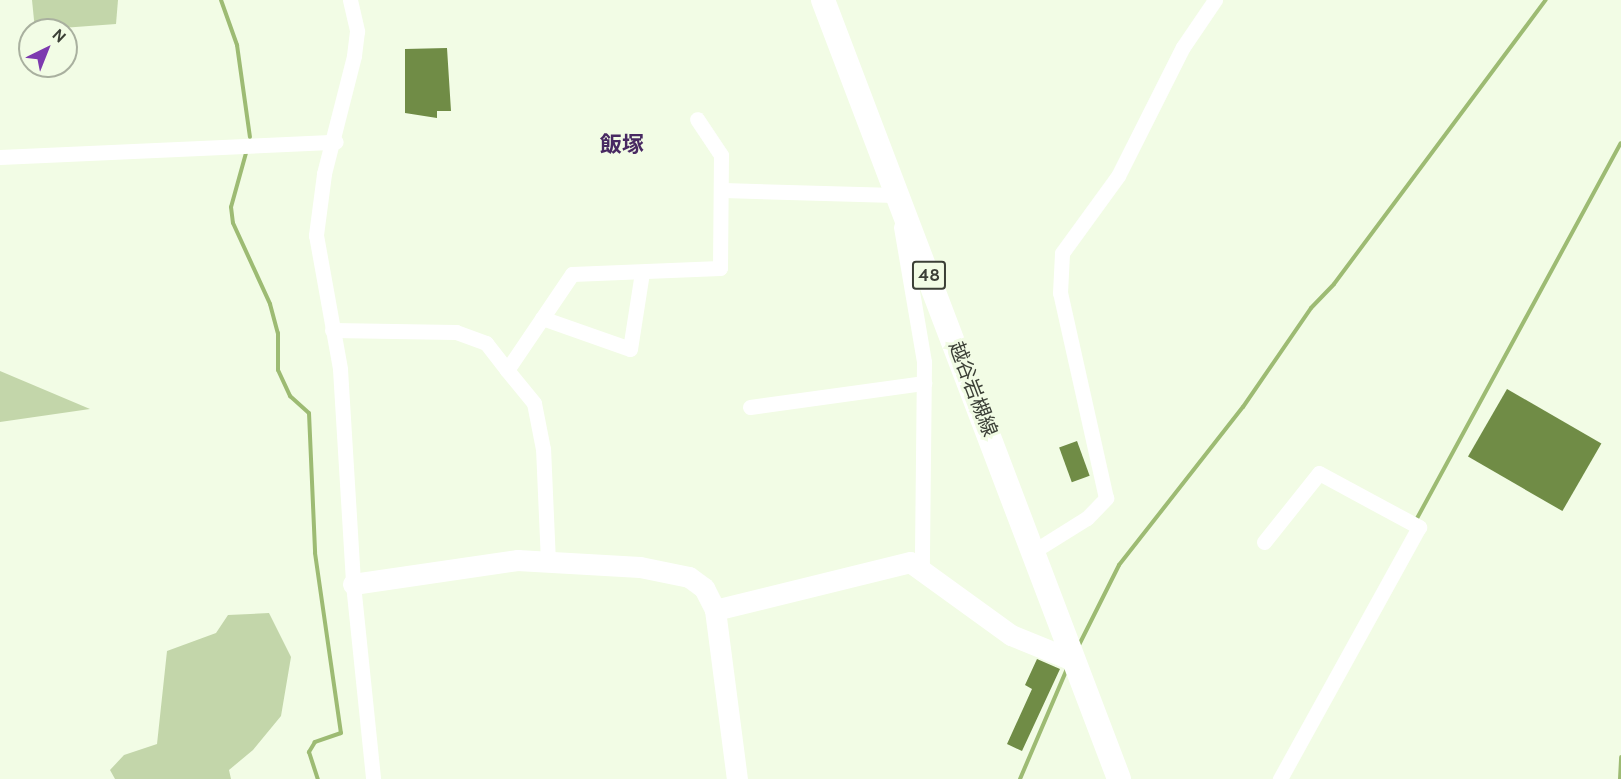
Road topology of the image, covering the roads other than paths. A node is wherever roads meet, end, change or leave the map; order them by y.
1 (350, 0) edge
2 (823, 0) edge
3 (1215, 0) edge
4 (697, 119) dead end
5 (336, 142) junction
6 (0, 157) edge
7 (723, 190) junction
8 (894, 191) junction
9 (642, 272) junction
10 (542, 318) junction
11 (332, 330) junction
12 (507, 370) junction
13 (924, 383) junction
14 (750, 407) dead end
15 (1264, 542) dead end
16 (1034, 551) junction
17 (548, 562) junction
18 (922, 567) junction
19 (353, 584) junction
20 (715, 610) junction
21 (1075, 662) junction
22 (373, 779) edge
23 (737, 779) edge
24 (1119, 779) edge
25 (1280, 779) edge

1 - 5 street
2 - 8 main road, 越谷岩槻線 / 48
3 - 16 street
4 - 7 street
5 - 6 street
5 - 11 street
7 - 8 street
7 - 9 street
8 - 13 street
8 - 16 main road, 越谷岩槻線 / 48
9 - 10 street
9 - 10 street
10 - 12 street
11 - 12 street
11 - 19 street
12 - 17 street
13 - 14 street
13 - 18 street
15 - 25 street
16 - 21 main road, 越谷岩槻線 / 48
17 - 19 street
17 - 20 street
18 - 20 street
18 - 21 street
19 - 22 street
20 - 23 street
21 - 24 main road, 越谷岩槻線 / 48

